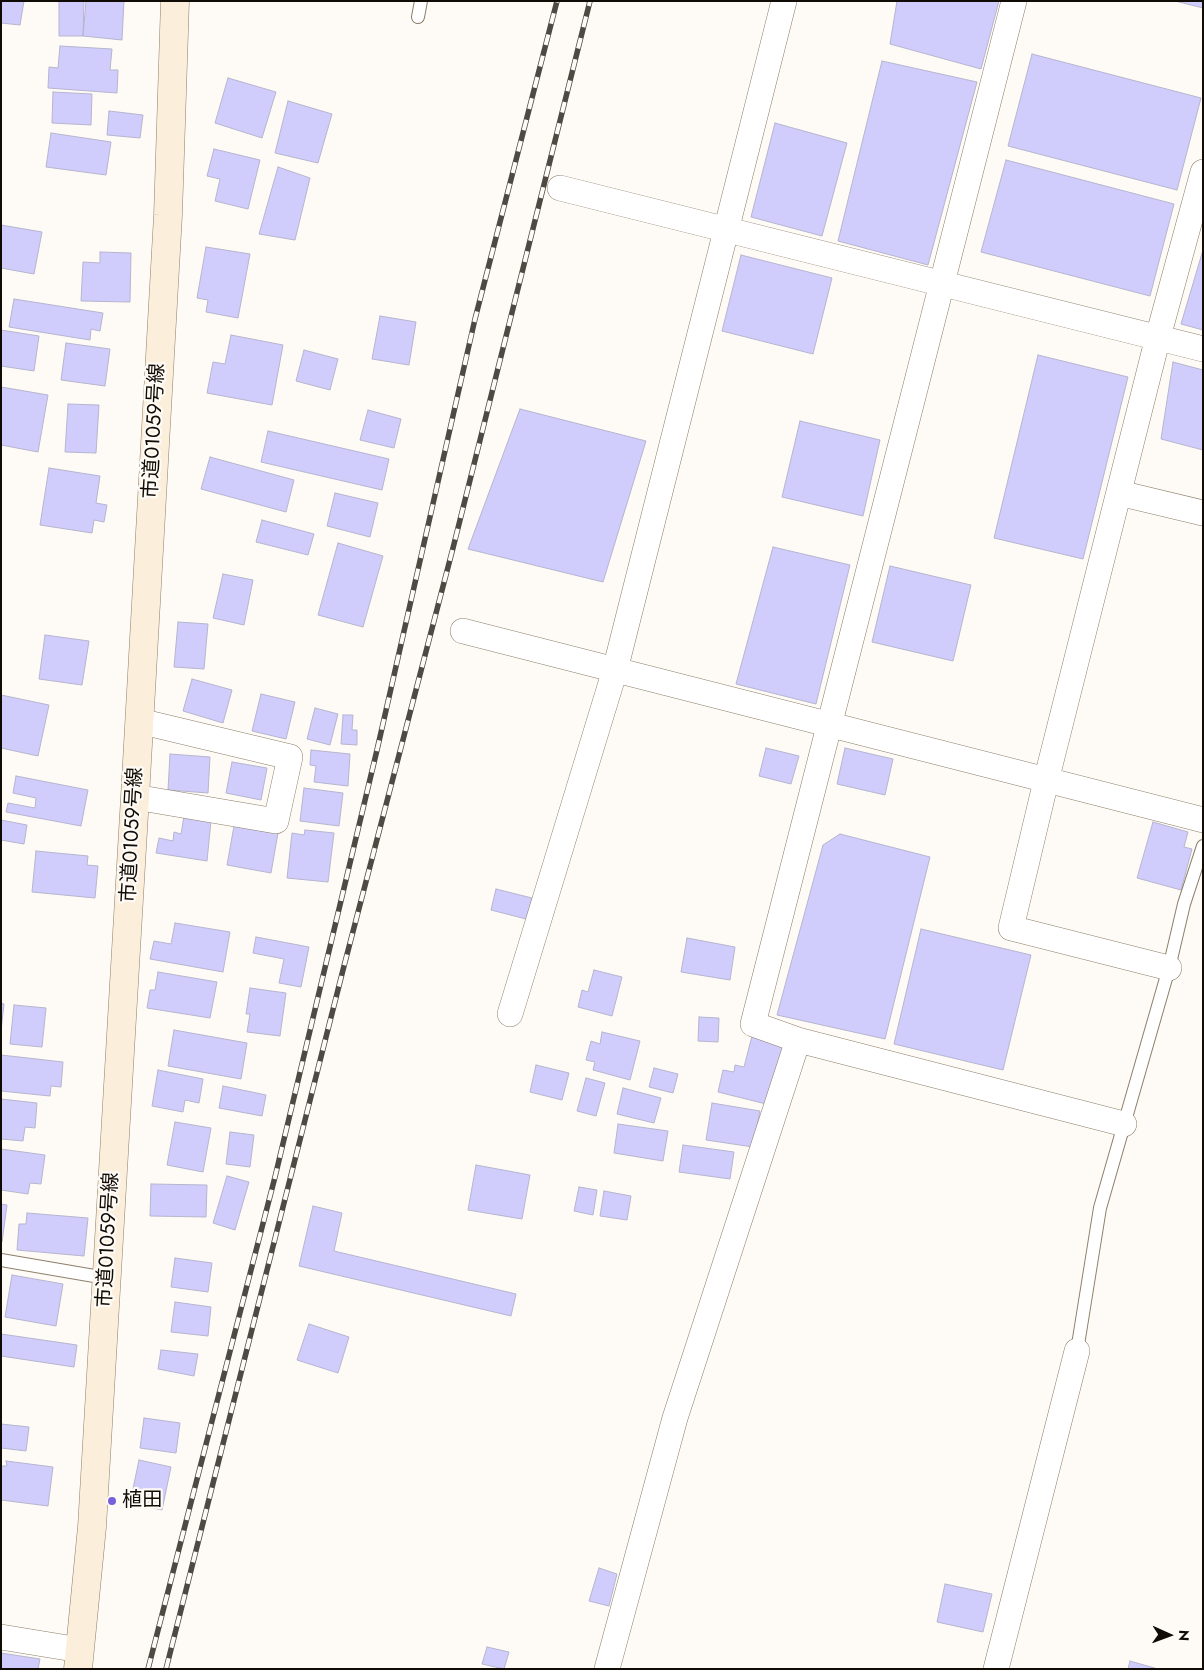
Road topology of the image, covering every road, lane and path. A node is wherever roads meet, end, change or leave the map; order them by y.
1 (175, 1) edge
2 (421, 1) edge
3 (784, 1) edge
4 (1014, 1) edge
5 (418, 17) dead end
6 (1203, 172) edge
7 (560, 188) dead end
8 (727, 229) junction
9 (941, 284) junction
10 (1158, 337) junction
11 (1203, 349) edge
12 (1119, 493) junction
13 (1203, 513) edge
14 (463, 631) dead end
15 (615, 670) junction
16 (139, 721) junction
17 (829, 726) junction
18 (1046, 781) junction
19 (135, 796) junction
20 (1203, 820) edge
21 (1203, 846) edge
22 (1169, 968) junction
23 (510, 1014) dead end
24 (798, 1040) junction
25 (1124, 1124) junction
26 (1, 1260) edge
27 (106, 1278) junction
28 (1077, 1351) joint
29 (1, 1637) edge
30 (79, 1659) edge
31 (608, 1669) edge
32 (996, 1669) edge

1 - 16 street, 市道01059号線
2 - 5 lane
3 - 8 street
4 - 9 street
6 - 10 street
7 - 8 street
8 - 9 street
8 - 15 street
9 - 10 street
9 - 17 street
10 - 11 street
10 - 12 street
12 - 13 street
12 - 18 street
14 - 15 street
15 - 17 street
15 - 23 street
16 - 19 street, 市道01059号線
16 - 19 street
17 - 18 street
17 - 24 street
18 - 20 street
18 - 22 street
19 - 27 street, 市道01059号線
21 - 22 lane
22 - 25 lane
24 - 25 street
24 - 31 street
25 - 28 lane
26 - 27 lane
27 - 30 street, 市道01059号線
28 - 32 street
29 - 30 street

